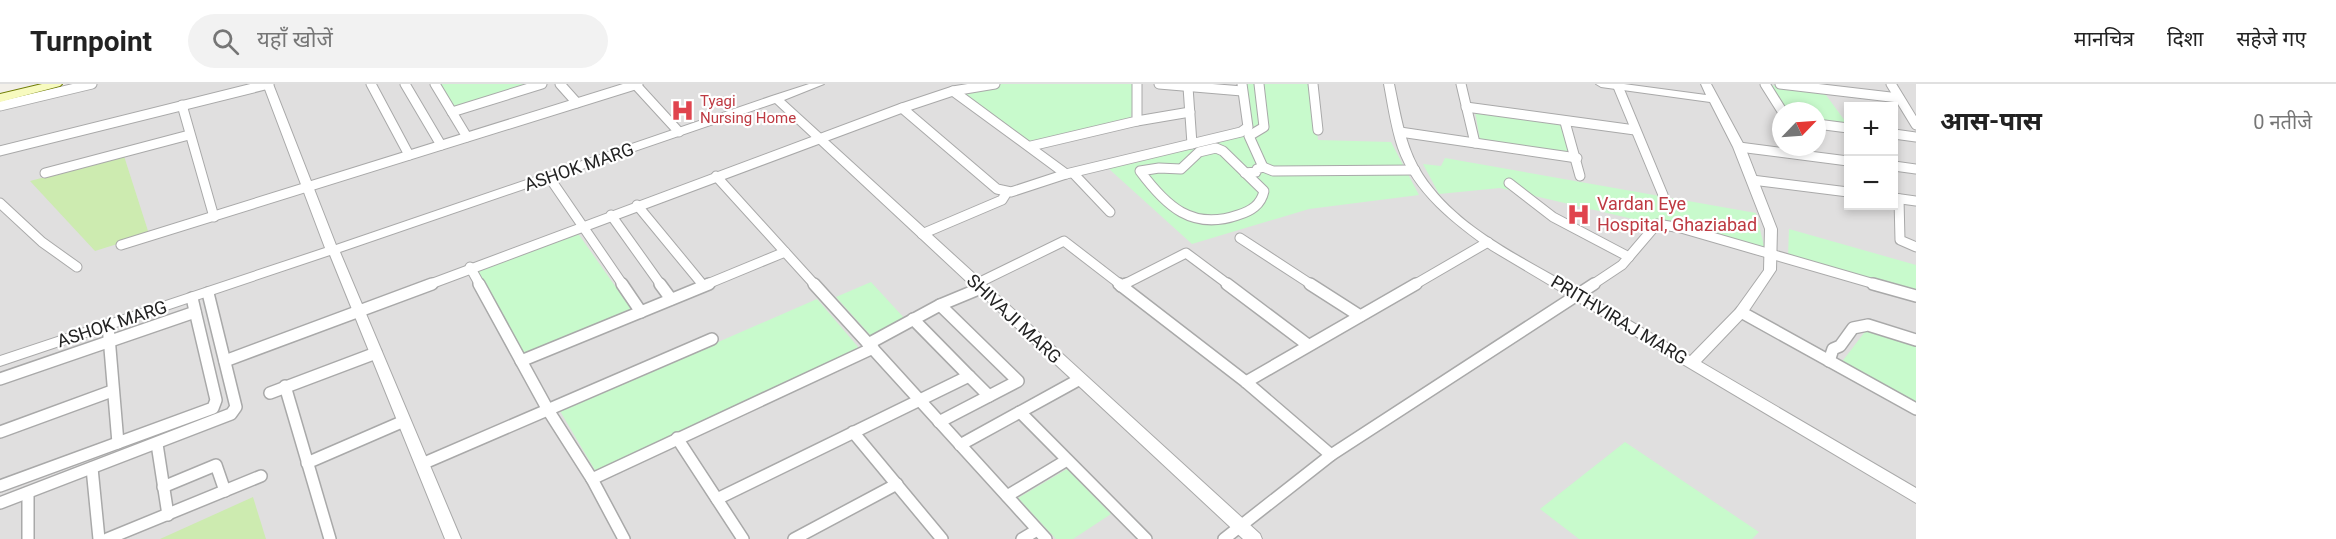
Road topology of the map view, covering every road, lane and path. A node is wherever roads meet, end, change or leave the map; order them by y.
1 (26, 84) edge
2 (56, 84) edge
3 (92, 84) edge
4 (268, 84) edge
5 (371, 84) edge
6 (405, 84) edge
7 (435, 84) edge
8 (542, 84) edge
9 (560, 84) edge
10 (636, 84) edge
11 (819, 84) edge
12 (995, 84) edge
13 (1137, 84) edge
14 (1159, 84) edge
15 (1260, 84) edge
16 (1313, 84) edge
17 (1389, 84) edge
18 (1461, 84) edge
19 (1601, 84) edge
20 (1706, 84) edge
21 (1765, 84) edge
22 (1780, 84) edge
23 (1891, 84) edge
24 (1618, 85) edge
25 (1188, 87) junction
26 (1242, 87) edge
27 (0, 90) edge
28 (953, 92) junction
29 (0, 98) edge
30 (776, 98) junction
31 (1714, 99) junction
32 (1899, 99) junction
33 (1776, 102) edge
34 (576, 103) junction
35 (182, 105) junction
36 (0, 106) edge
37 (1466, 107) junction
38 (902, 108) junction
39 (452, 112) junction
40 (1190, 112) junction
41 (1137, 121) junction
42 (1565, 122) junction
43 (1826, 125) edge
44 (1916, 125) edge
45 (1844, 127) edge
46 (1318, 130) dead end
47 (1635, 130) junction
48 (679, 132) junction
49 (1400, 132) junction
50 (189, 135) junction
51 (1898, 135) edge
52 (467, 137) junction
53 (819, 137) junction
54 (1916, 137) edge
55 (1475, 143) junction
56 (1192, 144) junction
57 (441, 145) junction
58 (1031, 146) junction
59 (1739, 147) junction
60 (0, 151) edge
61 (1772, 151) edge
62 (409, 155) junction
63 (1811, 156) edge
64 (1577, 158) junction
65 (1844, 160) edge
66 (1263, 167) junction
67 (1898, 167) edge
68 (1916, 169) edge
69 (1415, 170) junction
70 (45, 173) dead end
71 (1069, 173) junction
72 (1245, 173) junction
73 (716, 176) junction
74 (1580, 176) dead end
75 (549, 177) junction
76 (1752, 180) junction
77 (1509, 183) dead end
78 (308, 187) junction
79 (1007, 192) junction
80 (1844, 192) edge
81 (1663, 195) dead end
82 (1898, 199) edge
83 (1916, 201) edge
84 (0, 203) edge
85 (638, 205) junction
86 (1897, 210) edge
87 (1110, 212) dead end
88 (610, 215) junction
89 (214, 217) junction
90 (582, 225) junction
91 (922, 234) junction
92 (1240, 238) dead end
93 (1488, 242) junction
94 (121, 246) dead end
95 (1916, 247) edge
96 (333, 250) junction
97 (785, 252) junction
98 (1770, 253) junction
99 (1629, 257) junction
100 (77, 267) dead end
101 (470, 267) junction
102 (704, 285) junction
103 (978, 286) junction
104 (1121, 286) junction
105 (208, 293) junction
106 (1579, 295) junction
107 (1916, 296) edge
108 (192, 298) junction
109 (671, 299) junction
110 (940, 305) junction
111 (358, 310) junction
112 (195, 312) junction
113 (641, 312) junction
114 (1741, 312) junction
115 (1360, 316) junction
116 (913, 319) junction
117 (108, 325) junction
118 (712, 339) dead end
119 (1916, 340) edge
120 (109, 341) junction
121 (1308, 345) junction
122 (871, 346) junction
123 (376, 353) junction
124 (0, 361) edge
125 (225, 361) junction
126 (521, 361) junction
127 (1829, 361) junction
128 (1691, 363) junction
129 (969, 376) junction
130 (0, 379) edge
131 (1080, 379) junction
132 (1246, 382) junction
133 (285, 387) junction
134 (112, 391) junction
135 (270, 393) dead end
136 (989, 396) junction
137 (919, 399) junction
138 (1916, 409) edge
139 (548, 410) junction
140 (1020, 412) junction
141 (404, 421) junction
142 (939, 422) junction
143 (0, 432) edge
144 (853, 432) junction
145 (677, 438) junction
146 (118, 443) junction
147 (157, 444) junction
148 (960, 445) junction
149 (1331, 455) junction
150 (1067, 460) junction
151 (307, 463) junction
152 (422, 464) junction
153 (92, 468) junction
154 (261, 476) dead end
155 (592, 479) junction
156 (897, 484) junction
157 (0, 486) edge
158 (163, 487) junction
159 (225, 491) junction
160 (28, 493) junction
161 (1007, 496) junction
162 (1916, 496) edge
163 (717, 499) junction
164 (0, 503) edge
165 (168, 515) junction
166 (1241, 527) junction
167 (1041, 535) edge
168 (28, 539) edge
169 (99, 539) edge
170 (107, 539) edge
171 (330, 539) edge
172 (453, 539) edge
173 (624, 539) edge
174 (743, 539) edge
175 (794, 539) edge
176 (942, 539) edge
177 (1022, 539) edge
178 (1146, 539) edge
179 (1224, 539) edge
180 (1254, 539) edge

1 - 27 main road
2 - 29 main road
3 - 36 street
4 - 35 street
4 - 78 street
5 - 62 street
6 - 57 street
7 - 39 street
8 - 39 street
9 - 34 street
10 - 34 street
10 - 48 street
11 - 30 street, ASHOK MARG
12 - 28 street
13 - 41 street
14 - 25 street
15 - 66 street
16 - 46 street
17 - 49 street, PRITHVIRAJ MARG
18 - 37 street
19 - 24 street
20 - 31 street
21 - 33 street
22 - 32 street
23 - 32 street
24 - 31 street
24 - 47 street
25 - 26 street
25 - 40 street
26 - 56 street
28 - 38 street
28 - 58 street
30 - 48 street, ASHOK MARG
30 - 53 street, SHIVAJI MARG
31 - 59 street
32 - 44 street
34 - 52 street
35 - 50 street
35 - 60 street
37 - 42 street
37 - 55 street
38 - 53 street
38 - 79 street
39 - 52 street
40 - 41 street
40 - 56 street
41 - 58 street
42 - 47 street
42 - 64 street
43 - 45 street
47 - 81 street
48 - 75 street, ASHOK MARG
49 - 55 street
49 - 69 street, PRITHVIRAJ MARG
50 - 70 street
50 - 89 street
51 - 54 street
52 - 57 street
53 - 73 street
53 - 91 street, SHIVAJI MARG
55 - 64 street
56 - 71 street
57 - 62 street
58 - 71 street
59 - 61 street
59 - 76 street
62 - 78 street
63 - 65 street
64 - 74 street
66 - 69 street
66 - 72 street
67 - 68 street
69 - 93 street, PRITHVIRAJ MARG
71 - 79 street
71 - 87 street
72 - 72 street
73 - 85 street
73 - 97 street
75 - 90 street
75 - 96 street, ASHOK MARG
76 - 80 street
76 - 98 street
77 - 99 street
78 - 89 street
78 - 96 street
79 - 91 street
82 - 83 street
84 - 100 street
85 - 88 street
85 - 102 street
86 - 95 street
88 - 90 street
88 - 109 street
89 - 94 street
90 - 101 street
90 - 113 street
91 - 103 street, SHIVAJI MARG
92 - 115 street
93 - 106 street, PRITHVIRAJ MARG
93 - 115 street
96 - 105 street, ASHOK MARG
96 - 111 street
97 - 102 street
97 - 122 street
98 - 99 street
98 - 107 street
98 - 114 street
99 - 106 street
101 - 111 street
101 - 126 street
102 - 109 street
103 - 104 street
103 - 110 street
103 - 131 street, SHIVAJI MARG
104 - 121 street
104 - 132 street
105 - 108 street, ASHOK MARG
105 - 125 street
106 - 128 street, PRITHVIRAJ MARG
106 - 149 street
108 - 112 street
108 - 117 street, ASHOK MARG
109 - 113 street
110 - 116 street
110 - 136 street
111 - 123 street
111 - 125 street
112 - 120 street
112 - 146 street
113 - 126 street
114 - 127 street
114 - 128 street
115 - 121 street
116 - 122 street
116 - 129 street
117 - 120 street
117 - 124 street, ASHOK MARG
118 - 139 street
119 - 127 street
120 - 130 street
120 - 134 street
121 - 132 street
122 - 137 street
122 - 145 street
123 - 133 street
123 - 141 street
125 - 147 street
126 - 139 street
127 - 138 street
128 - 162 street, PRITHVIRAJ MARG
129 - 136 street
129 - 137 street
131 - 140 street
131 - 166 street, SHIVAJI MARG
132 - 149 street
133 - 135 street
133 - 151 street
134 - 143 street
134 - 146 street
136 - 142 street
137 - 142 street
137 - 144 street
139 - 152 street
139 - 155 street
140 - 148 street
140 - 150 street
141 - 151 street
141 - 152 street
142 - 148 street
144 - 156 street
144 - 163 street
145 - 155 street
145 - 163 street
146 - 157 street
147 - 153 street
147 - 158 street
148 - 161 street
149 - 166 street
150 - 161 street
150 - 178 street
151 - 171 street
152 - 172 street
153 - 160 street
153 - 169 street
154 - 159 street
155 - 173 street
156 - 175 street
156 - 176 street
158 - 159 street
158 - 165 street
159 - 165 street
160 - 164 street
160 - 168 street
161 - 167 street
163 - 174 street
165 - 170 street
166 - 179 street
166 - 180 street, SHIVAJI MARG
167 - 177 street

